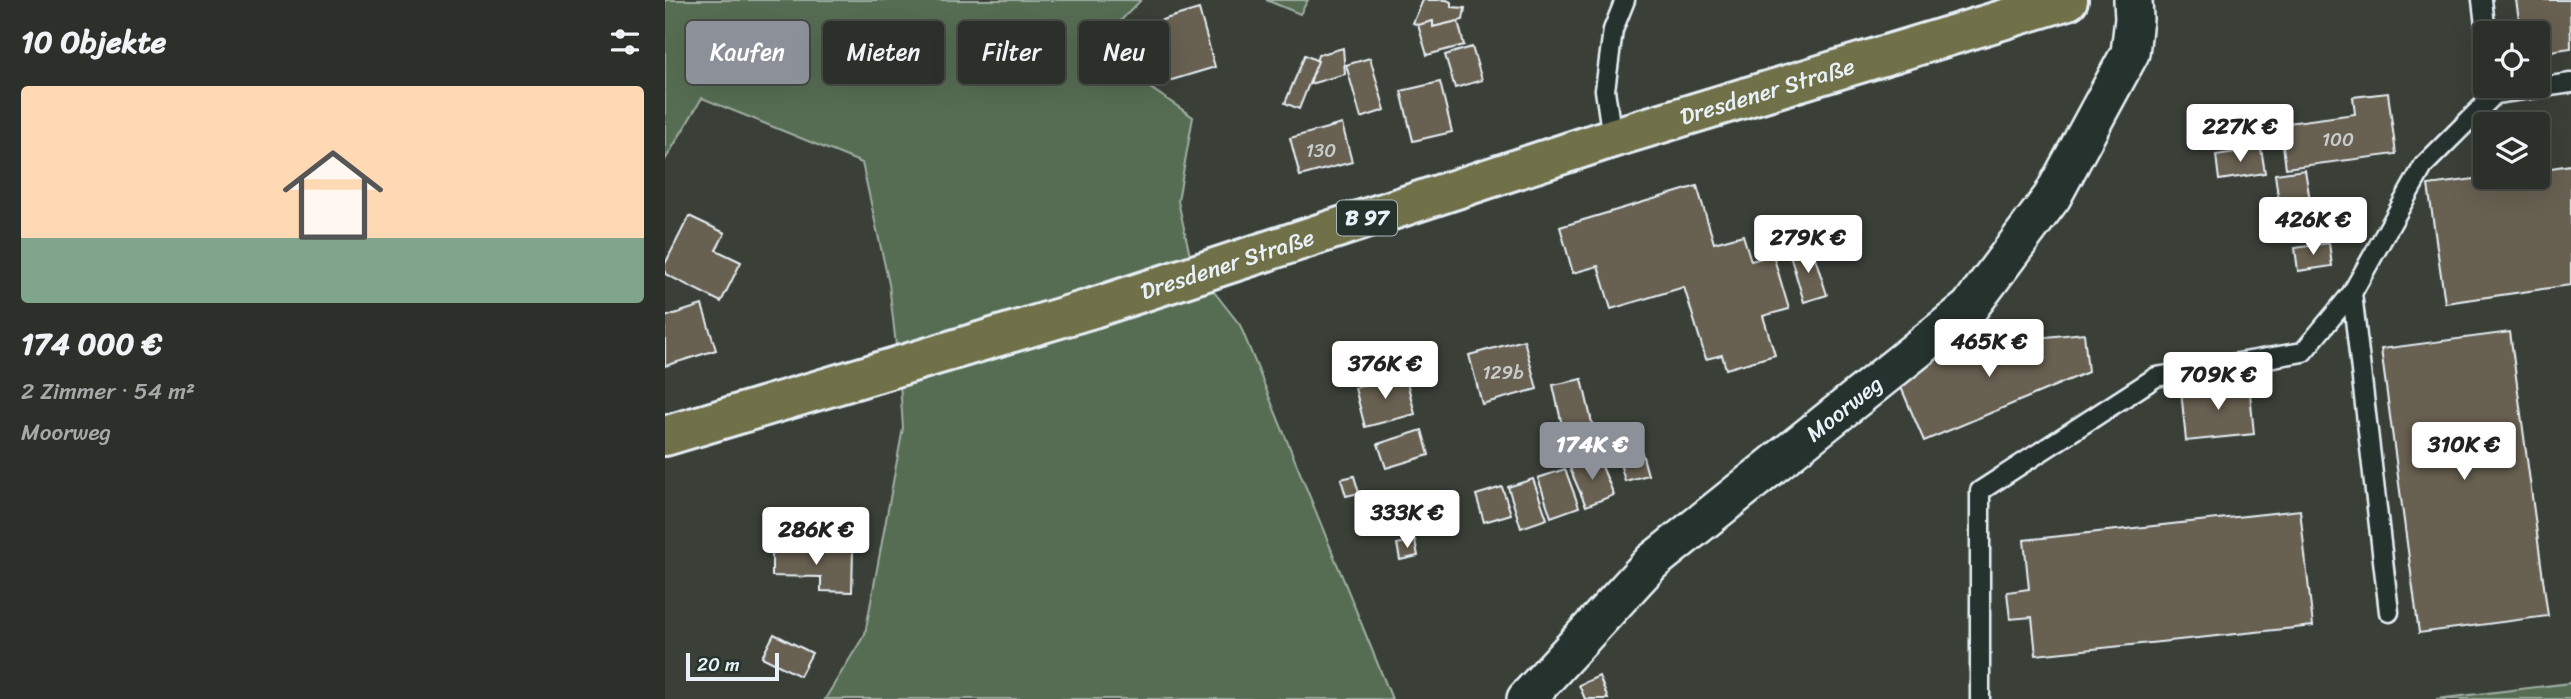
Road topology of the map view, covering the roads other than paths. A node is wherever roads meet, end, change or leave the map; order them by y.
1 (1625, 0) edge
2 (2068, 0) edge
3 (2133, 0) edge
4 (2482, 0) edge
5 (2485, 21) edge
6 (2571, 83) edge
7 (2550, 85) edge
8 (2487, 98) edge
9 (1612, 138) junction
10 (2352, 293) junction
11 (665, 436) edge
12 (2389, 612) dead end
13 (1526, 699) edge
14 (1980, 699) edge

1 - 9 lane
2 - 9 main road, Dresdener Straße / B 97
3 - 13 street, Moorweg
4 - 5 lane
6 - 7 lane
8 - 10 lane
9 - 11 main road, Dresdener Straße / B 97
10 - 12 lane
10 - 14 lane

